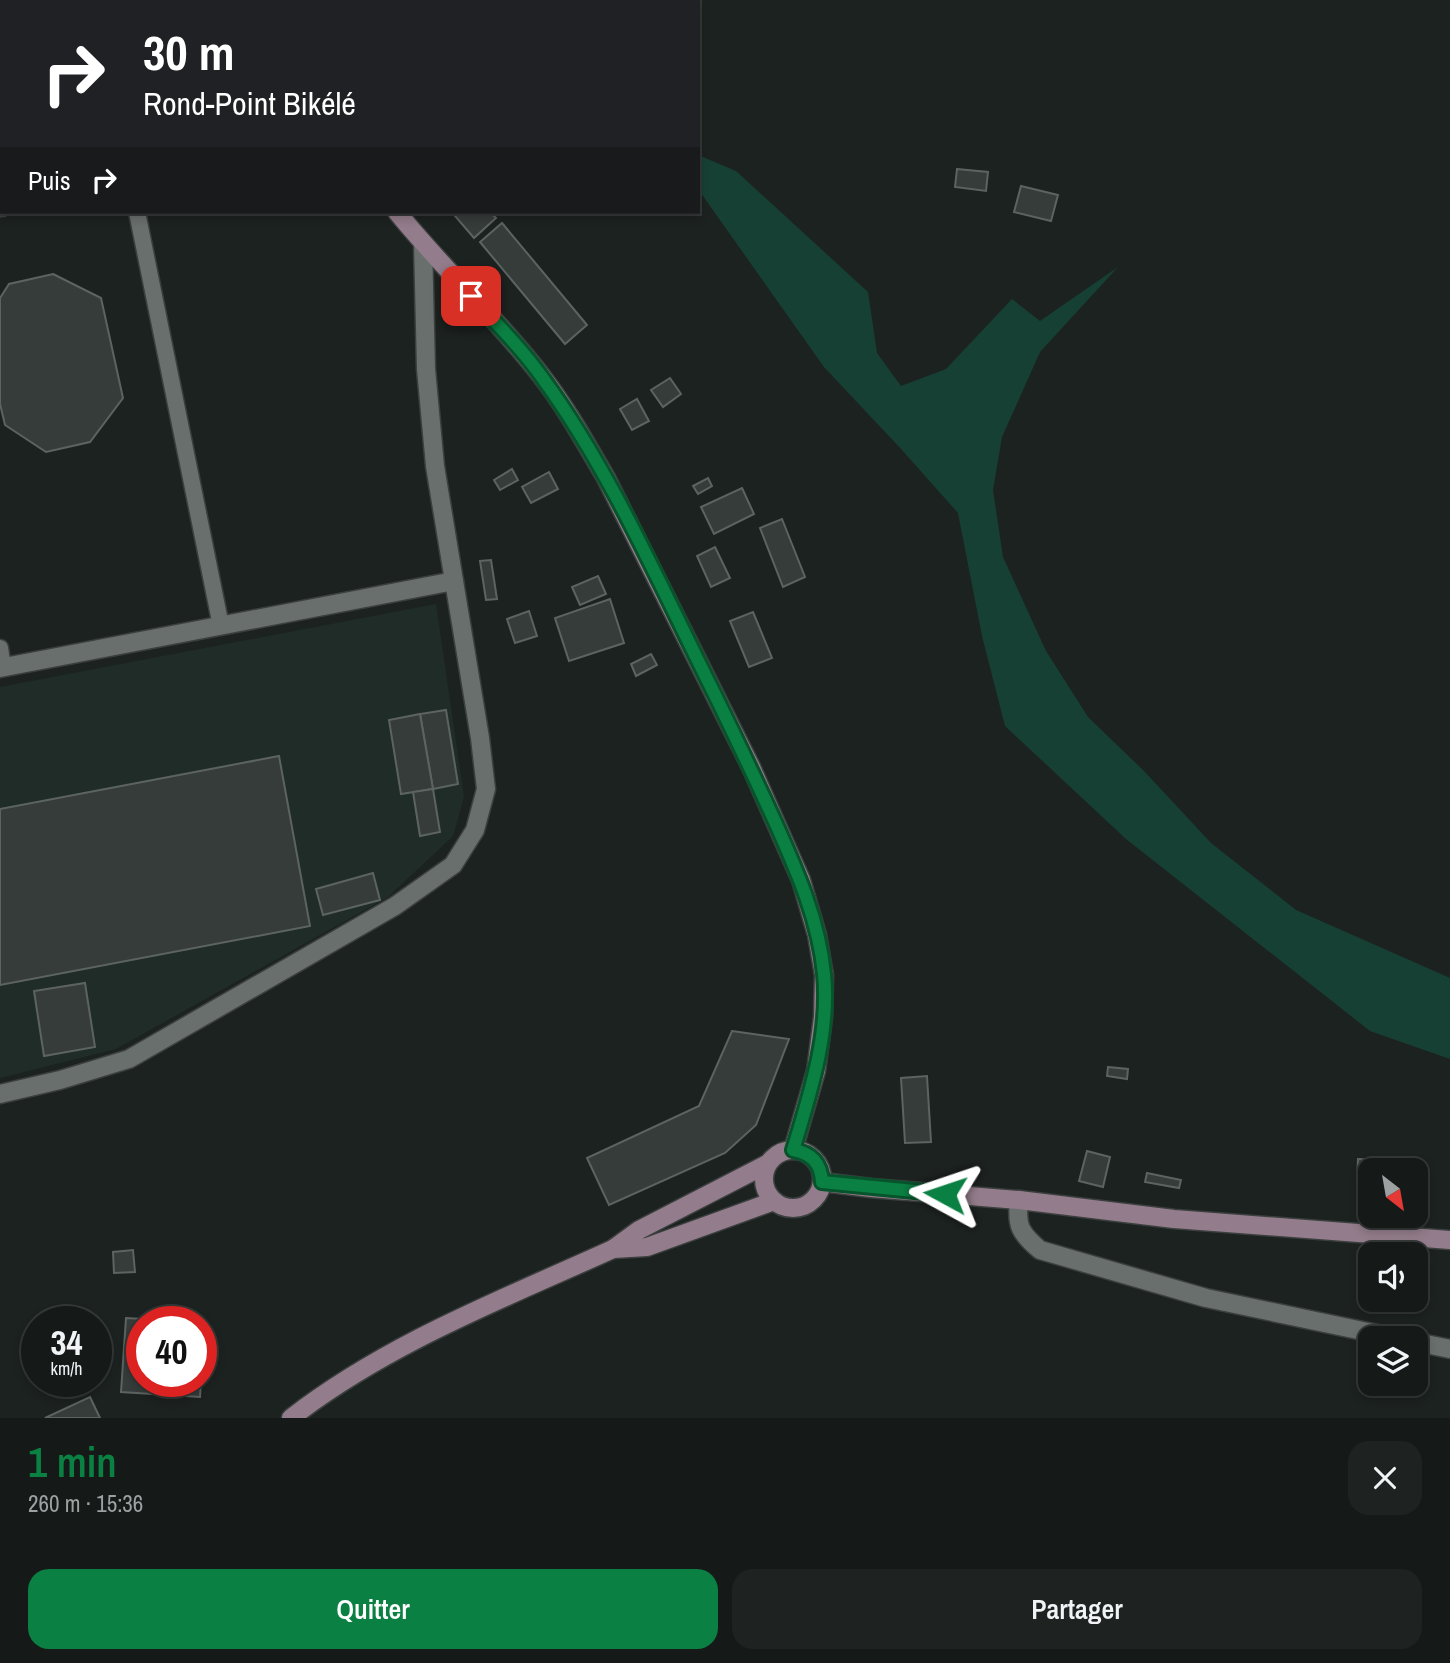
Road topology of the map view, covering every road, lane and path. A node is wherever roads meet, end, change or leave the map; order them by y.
1 (137, 214) edge
2 (399, 214) edge
3 (423, 244) junction
4 (454, 581) junction
5 (221, 626) junction
6 (0, 648) edge
7 (2, 668) edge
8 (0, 1094) edge
9 (793, 1150) junction
10 (767, 1164) junction
11 (822, 1182) junction
12 (1019, 1200) junction
13 (774, 1201) junction
14 (1450, 1240) edge
15 (613, 1249) junction
16 (1358, 1330) edge
17 (1428, 1344) edge
18 (1450, 1349) edge
19 (291, 1418) edge

1 - 5 lane
2 - 3 street
3 - 4 street
3 - 9 street
4 - 5 street
4 - 8 street
5 - 7 street
6 - 7 lane
9 - 10 street
9 - 11 street
10 - 13 street
10 - 15 street
11 - 12 street
11 - 13 street
12 - 14 street
12 - 16 street
13 - 15 street
15 - 19 street
17 - 18 street

